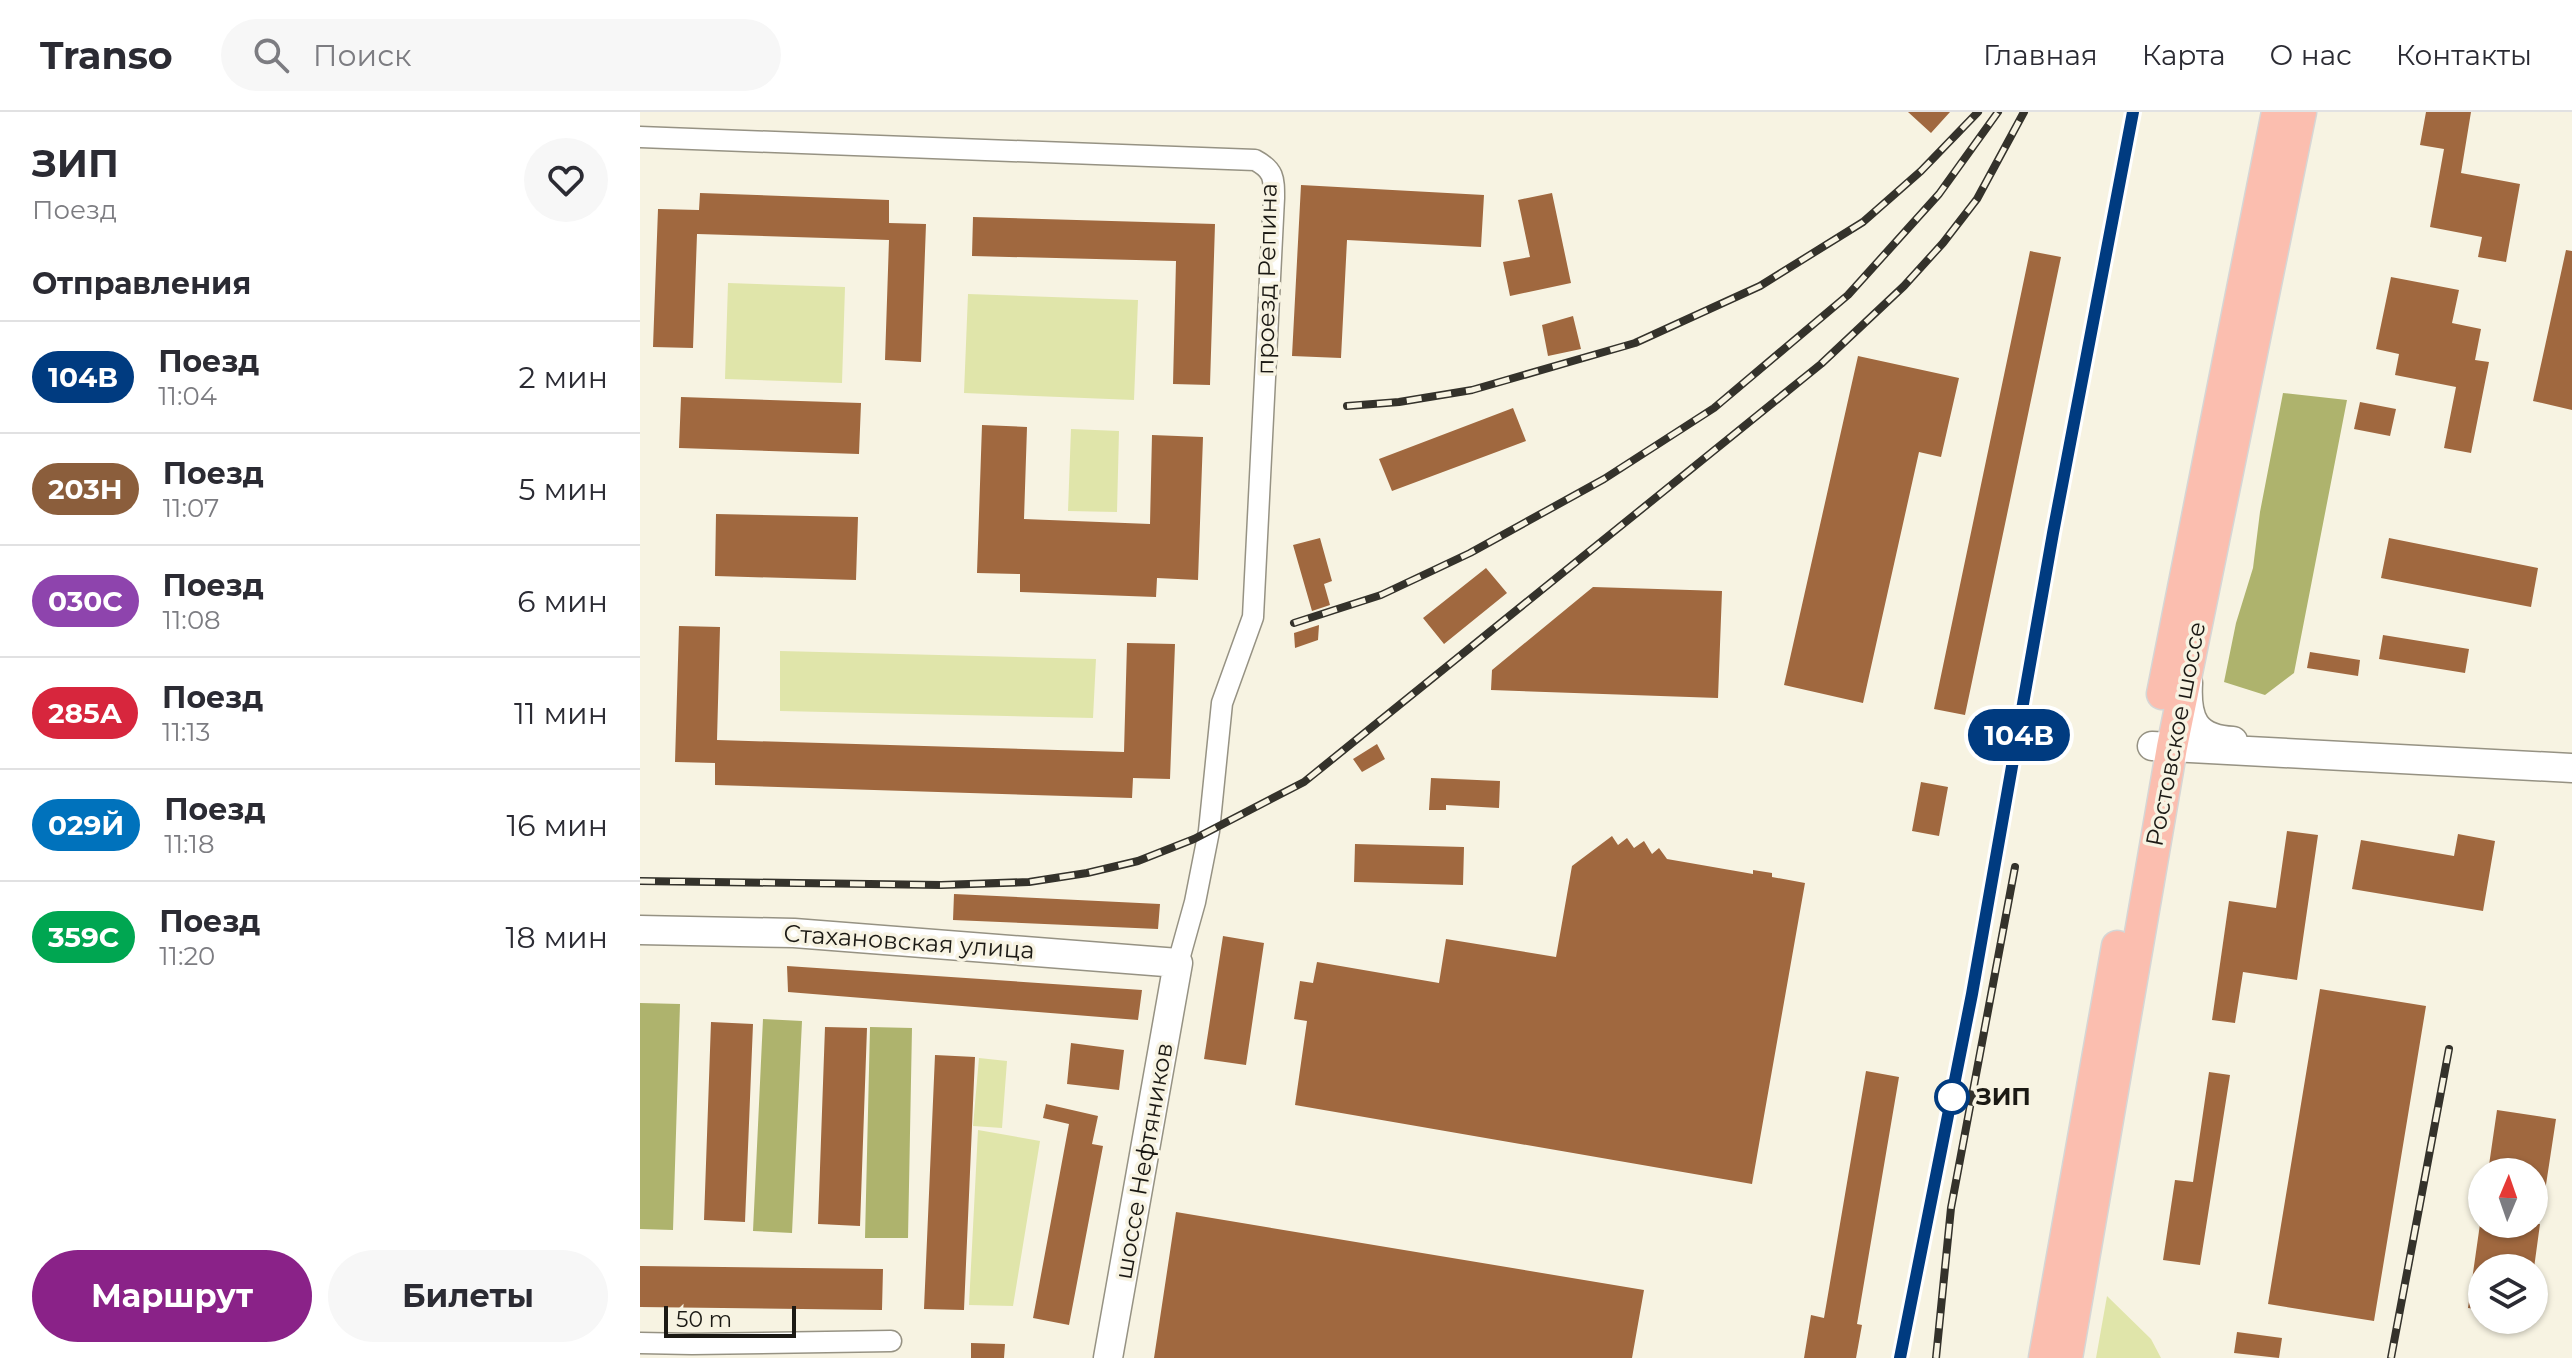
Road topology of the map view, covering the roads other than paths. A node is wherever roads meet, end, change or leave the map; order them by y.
1 (2277, 112) edge
2 (2301, 112) edge
3 (640, 137) edge
4 (2190, 656) junction
5 (2162, 746) junction
6 (2350, 757) junction
7 (2572, 768) edge
8 (640, 930) edge
9 (1178, 963) junction
10 (891, 1341) dead end
11 (640, 1343) edge
12 (1108, 1358) edge
13 (2044, 1358) edge
14 (2067, 1358) edge

1 - 5 main road, Ростовское шоссе
2 - 4 main road, Ростовское шоссе
3 - 9 street, проезд Репина
4 - 5 main road, Ростовское шоссе
4 - 6 street
5 - 6 street
5 - 13 main road, Ростовское шоссе
5 - 14 main road, Ростовское шоссе
6 - 7 street
8 - 9 street, Стахановская улица
9 - 12 street, шоссе Нефтяников
10 - 11 street

